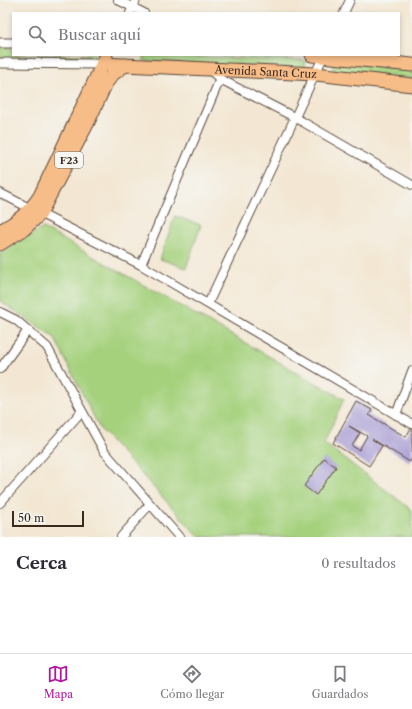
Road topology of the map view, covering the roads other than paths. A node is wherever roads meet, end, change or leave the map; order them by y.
1 (118, 0) edge
2 (350, 0) edge
3 (133, 7) edge
4 (142, 12) edge
5 (344, 12) edge
6 (0, 43) edge
7 (12, 43) edge
8 (320, 56) edge
9 (330, 56) edge
10 (104, 59) edge
11 (0, 63) edge
12 (412, 64) edge
13 (125, 65) junction
14 (316, 74) junction
15 (215, 75) junction
16 (412, 85) edge
17 (296, 118) junction
18 (412, 185) edge
19 (0, 193) edge
20 (35, 212) junction
21 (0, 231) edge
22 (0, 244) edge
23 (141, 265) junction
24 (208, 304) junction
25 (0, 312) edge
26 (28, 330) junction
27 (0, 368) edge
28 (412, 372) edge
29 (82, 411) junction
30 (396, 415) junction
31 (412, 424) edge
32 (0, 503) edge
33 (150, 504) junction
34 (121, 537) edge
35 (178, 537) edge

1 - 3 street
2 - 5 street
3 - 4 street
6 - 7 street
8 - 14 street
9 - 12 highway, Avenida Santa Cruz
10 - 11 street, Avenida Santa Cruz
10 - 13 highway, Avenida Santa Cruz
10 - 20 highway, F23
13 - 15 highway, Avenida Santa Cruz
13 - 20 highway, F23
14 - 15 highway, Avenida Santa Cruz
14 - 16 highway, Avenida Santa Cruz
14 - 17 street
15 - 17 street
15 - 23 street
17 - 18 street
17 - 24 street
19 - 20 street
20 - 21 highway, F23
20 - 22 highway, F23
20 - 23 street
23 - 24 street
24 - 30 street
25 - 26 street
26 - 27 street
26 - 29 street
28 - 30 street
29 - 32 street
29 - 33 street
30 - 31 street
33 - 34 street
33 - 35 street

